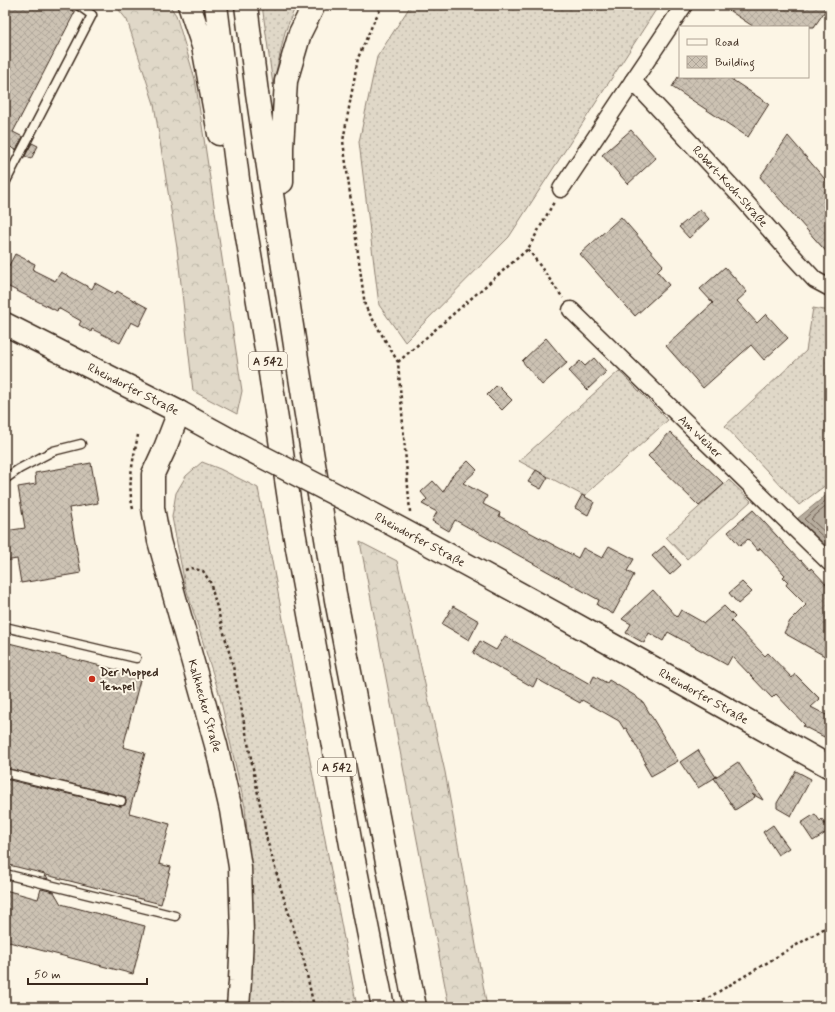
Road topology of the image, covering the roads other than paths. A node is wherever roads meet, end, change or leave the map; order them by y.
1 (78, 5) edge
2 (189, 5) edge
3 (216, 5) edge
4 (246, 5) edge
5 (314, 5) edge
6 (684, 5) edge
7 (633, 81) junction
8 (5, 182) edge
9 (561, 188) road end
10 (240, 195) junction
11 (282, 261) junction
12 (830, 288) edge
13 (571, 310) road end
14 (5, 324) edge
15 (179, 412) junction
16 (81, 444) dead end
17 (5, 479) edge
18 (830, 563) edge
19 (5, 627) edge
20 (136, 658) dead end
21 (830, 767) edge
22 (5, 773) edge
23 (121, 801) dead end
24 (5, 874) edge
25 (175, 916) dead end
26 (238, 1007) edge
27 (382, 1007) edge
28 (415, 1007) edge

1 - 8 lane
2 - 10 main road
3 - 10 main road, A 542
4 - 11 main road, A 542
5 - 11 main road
6 - 7 street
7 - 9 street
7 - 12 street, Robert-Koch-Straße
10 - 27 main road, A 542
11 - 28 main road, A 542
13 - 18 street, Am Weiher
14 - 15 main road, Rheindorfer Straße
15 - 21 main road, Rheindorfer Straße, bridge
15 - 26 main road, Kalkhecker Straße
16 - 17 lane
19 - 20 lane
22 - 23 lane
24 - 25 lane

